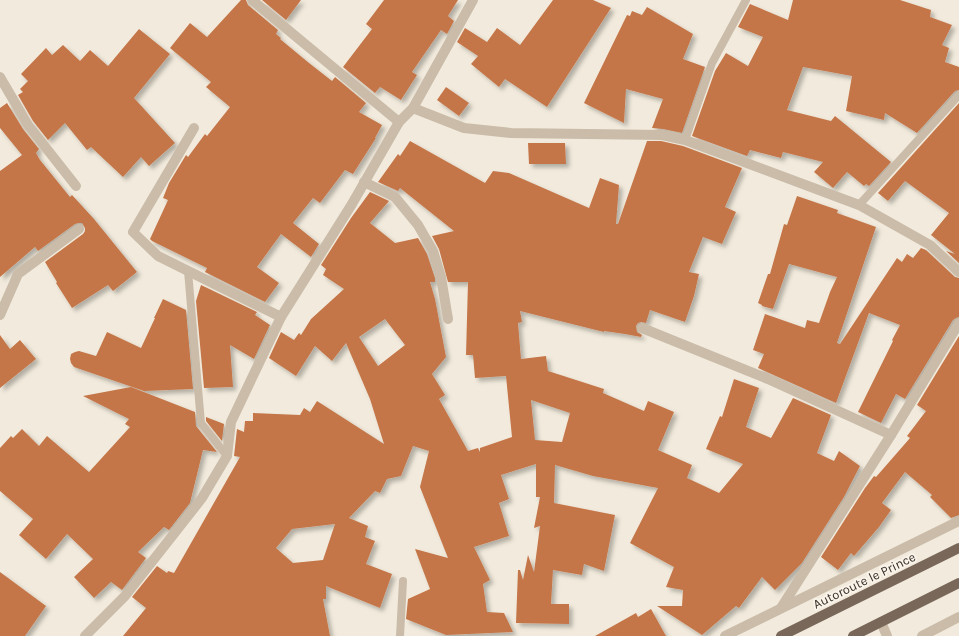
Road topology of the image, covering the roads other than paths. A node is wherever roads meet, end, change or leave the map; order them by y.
1 (252, 0) edge
2 (473, 0) edge
3 (746, 0) edge
4 (0, 77) edge
5 (959, 95) edge
6 (413, 108) junction
7 (399, 122) junction
8 (194, 128) dead end
9 (684, 140) junction
10 (364, 182) junction
11 (76, 186) dead end
12 (859, 205) junction
13 (79, 229) dead end
14 (188, 271) junction
15 (959, 272) edge
16 (0, 315) edge
17 (281, 317) junction
18 (448, 319) dead end
19 (959, 323) edge
20 (642, 328) dead end
21 (891, 435) junction
22 (226, 456) junction
23 (959, 521) edge
24 (959, 548) edge
25 (403, 581) dead end
26 (959, 583) edge
27 (781, 608) junction
28 (959, 617) edge
29 (882, 622) junction
30 (85, 636) edge
31 (400, 636) edge
32 (725, 636) edge
33 (781, 636) edge
34 (853, 636) edge
35 (887, 636) edge
36 (922, 636) edge

1 - 7 street
2 - 6 street
3 - 9 lane
4 - 11 street
5 - 12 lane
6 - 7 street
6 - 9 street
7 - 10 street
8 - 14 street
9 - 12 street
10 - 17 street
10 - 18 street
12 - 15 street
13 - 16 street
14 - 17 street
14 - 22 lane
17 - 22 street
19 - 21 street
20 - 21 street
21 - 27 street
22 - 30 street
23 - 27 street
24 - 33 main road, Autoroute le Prince
25 - 31 lane
26 - 29 main road
27 - 32 street
28 - 36 street
29 - 34 main road
29 - 35 street

